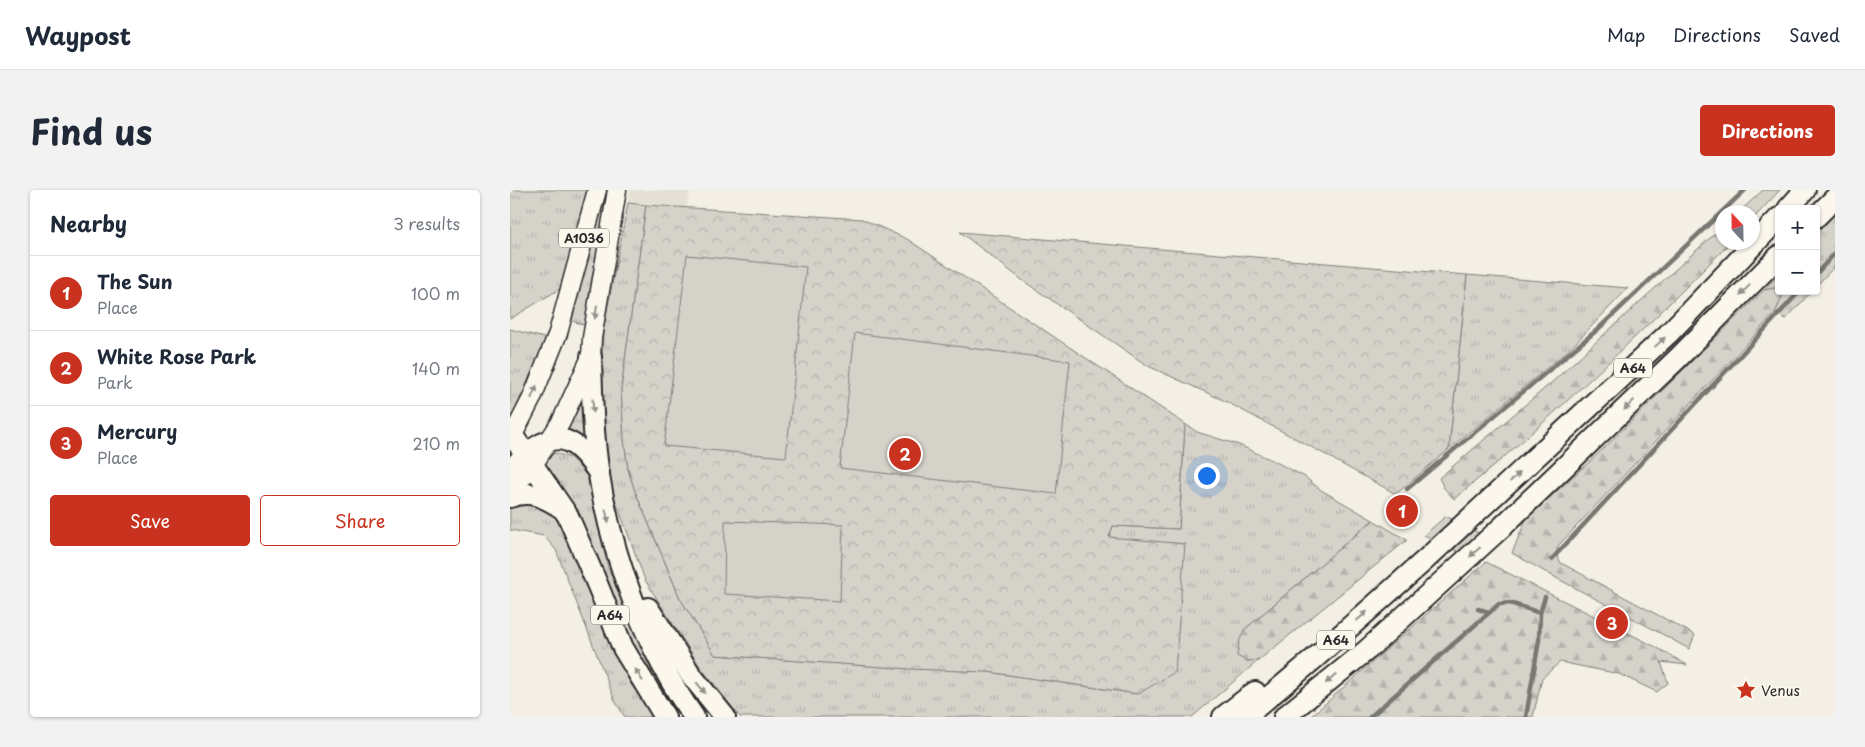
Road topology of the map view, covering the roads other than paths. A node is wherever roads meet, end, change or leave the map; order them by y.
1 (597, 190) edge
2 (617, 190) edge
3 (1805, 190) edge
4 (1835, 198) edge
5 (1792, 205) edge
6 (1820, 214) edge
7 (1775, 222) edge
8 (1775, 260) edge
9 (591, 358) junction
10 (511, 438) edge
11 (547, 443) junction
12 (529, 460) junction
13 (510, 472) edge
14 (599, 473) junction
15 (510, 492) edge
16 (510, 497) edge
17 (564, 509) junction
18 (619, 558) junction
19 (1315, 658) junction
20 (665, 717) edge
21 (694, 717) edge
22 (725, 717) edge
23 (1223, 717) edge
24 (1245, 717) edge
25 (1284, 717) edge

10 -> 1 main road, A1036
2 -> 9 main road, A1036
3 - 5 highway
4 - 6 highway
19 -> 7 highway, A64
8 -> 25 highway, A64
9 - 11 main road, A1036
9 -> 14 highway, A64
10 - 12 highway
11 - 12 highway
11 - 14 highway, A64
12 - 13 highway
12 - 15 main road
12 - 17 highway, A64
14 -> 18 highway, A64
16 - 17 highway
20 -> 17 highway, A64
18 - 21 highway, A64
18 -> 22 highway, A64
19 - 23 highway, A64
19 - 24 highway, A64

